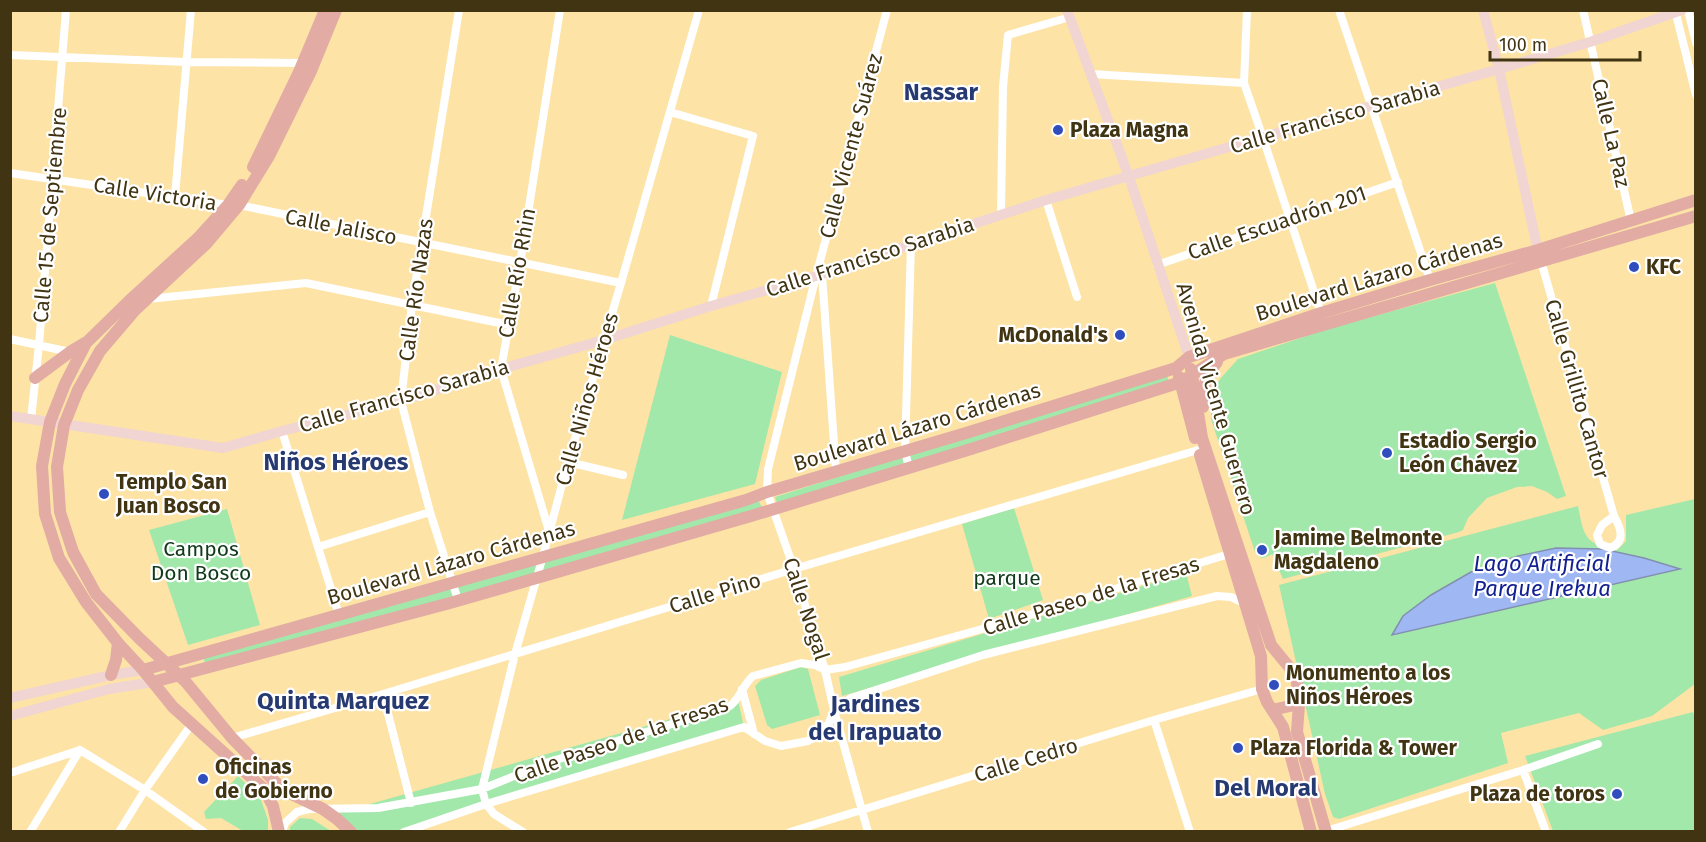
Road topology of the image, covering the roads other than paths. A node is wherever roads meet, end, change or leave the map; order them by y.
1 (66, 10) edge
2 (190, 10) edge
3 (325, 10) edge
4 (336, 10) edge
5 (459, 10) edge
6 (560, 10) edge
7 (699, 10) edge
8 (887, 10) edge
9 (1247, 10) edge
10 (1339, 10) edge
11 (1483, 10) edge
12 (1583, 10) edge
13 (1688, 10) edge
14 (1678, 11) edge
15 (1069, 14) edge
16 (1590, 42) junction
17 (1695, 43) edge
18 (10, 55) edge
19 (63, 57) junction
20 (186, 62) junction
21 (303, 63) junction
22 (1499, 69) junction
23 (1091, 74) junction
24 (1244, 83) junction
25 (1695, 95) edge
26 (1373, 106) junction
27 (670, 112) junction
28 (1263, 138) junction
29 (10, 173) edge
30 (1129, 177) junction
31 (53, 179) junction
32 (1398, 182) junction
33 (175, 196) junction
34 (1046, 200) junction
35 (1695, 200) edge
36 (233, 205) junction
37 (1001, 215) junction
38 (1695, 216) edge
39 (1290, 219) junction
40 (1631, 221) junction
41 (423, 243) junction
42 (911, 244) junction
43 (1539, 256) junction
44 (520, 264) junction
45 (1157, 265) junction
46 (819, 275) junction
47 (1430, 280) junction
48 (621, 283) junction
49 (1077, 297) dead end
50 (148, 299) junction
51 (412, 304) junction
52 (711, 306) junction
53 (1321, 313) junction
54 (509, 325) junction
55 (10, 339) edge
56 (604, 340) junction
57 (86, 343) junction
58 (39, 345) junction
59 (70, 352) junction
60 (1224, 354) junction
61 (1189, 357) junction
62 (1176, 368) junction
63 (501, 369) junction
64 (1192, 374) junction
65 (35, 378) junction
66 (1181, 382) junction
67 (401, 401) junction
68 (10, 416) edge
69 (31, 419) junction
70 (50, 422) junction
71 (64, 425) junction
72 (282, 430) junction
73 (1200, 444) junction
74 (905, 451) junction
75 (568, 462) junction
76 (909, 468) junction
77 (836, 472) junction
78 (623, 475) dead end
79 (767, 492) junction
80 (774, 508) junction
81 (430, 512) junction
82 (1614, 516) dead end
83 (549, 532) junction
84 (318, 547) junction
85 (1229, 554) junction
86 (543, 556) junction
87 (794, 569) junction
88 (537, 577) junction
89 (452, 583) junction
90 (458, 600) junction
91 (1244, 603) junction
92 (339, 615) junction
93 (118, 643) junction
94 (515, 654) junction
95 (166, 663) junction
96 (1287, 665) junction
97 (1262, 669) junction
98 (143, 670) junction
99 (825, 670) junction
100 (111, 675) junction
101 (180, 675) junction
102 (153, 682) junction
103 (742, 689) junction
104 (1262, 690) junction
105 (383, 694) junction
106 (10, 698) edge
107 (1299, 704) junction
108 (834, 710) junction
109 (1272, 710) junction
110 (10, 716) edge
111 (1154, 720) junction
112 (191, 724) junction
113 (754, 734) junction
114 (232, 738) junction
115 (1598, 744) dead end
116 (80, 750) junction
117 (1523, 770) junction
118 (10, 772) edge
119 (482, 789) junction
120 (144, 790) junction
121 (411, 803) junction
122 (486, 804) junction
123 (323, 809) junction
124 (861, 811) junction
125 (30, 831) edge
126 (119, 831) edge
127 (204, 831) edge
128 (281, 831) edge
129 (351, 831) edge
130 (404, 831) edge
131 (523, 831) edge
132 (790, 831) edge
133 (868, 831) edge
134 (1190, 831) edge
135 (1311, 831) edge
136 (1326, 831) edge
137 (1546, 831) edge

1 - 19 street, Calle 15 de Septiembre
2 - 20 street
3 - 21 main road
4 - 36 main road
5 - 41 street, Calle Río Nazas
6 - 44 street, Calle Río Rhin
7 - 27 street, Calle Niños Héroes
8 - 46 street, Calle Vicente Suárez
9 - 24 street
10 - 26 street
11 - 22 street
12 - 16 street, Calle La Paz
13 - 17 street
14 - 16 street, Calle Francisco Sarabia
14 - 25 street
15 - 23 street, Avenida Vicente Guerrero
15 - 37 street
16 - 22 street, Calle Francisco Sarabia
16 - 40 street, Calle La Paz
18 - 19 street
19 - 20 street
19 - 31 street, Calle 15 de Septiembre
20 - 21 street
20 - 33 street
21 - 36 main road
22 - 26 street, Calle Francisco Sarabia
22 - 43 street
23 - 24 street
23 - 30 street, Avenida Vicente Guerrero
24 - 28 street
26 - 28 street, Calle Francisco Sarabia
26 - 32 street
27 - 48 street, Calle Niños Héroes
27 - 52 street
28 - 30 street, Calle Francisco Sarabia
28 - 39 street
29 - 31 street, Calle Victoria
30 - 34 street, Calle Francisco Sarabia
30 - 45 street, Avenida Vicente Guerrero
31 - 33 street, Calle Victoria
31 - 58 street, Calle 15 de Septiembre
32 - 39 street, Calle Escuadrón 201
32 - 47 street
33 - 36 street, Calle Victoria
34 - 37 street, Calle Francisco Sarabia
34 - 49 street
35 - 40 main road, Boulevard Lázaro Cárdenas
36 - 41 street, Calle Jalisco
36 - 50 main road
36 - 57 main road
37 - 42 street, Calle Francisco Sarabia
38 - 43 main road, Boulevard Lázaro Cárdenas
39 - 45 street, Calle Escuadrón 201
39 - 53 street
40 - 43 main road, Boulevard Lázaro Cárdenas
41 - 44 street, Calle Jalisco
41 - 51 street, Calle Río Nazas
42 - 46 street, Calle Francisco Sarabia
42 - 74 street
43 - 47 main road, Boulevard Lázaro Cárdenas
43 - 60 main road, Boulevard Lázaro Cárdenas
43 - 82 street, Calle Grillito Cantor
44 - 48 street, Calle Jalisco
44 - 54 street, Calle Río Rhin
45 - 61 street, Avenida Vicente Guerrero
46 - 52 street, Calle Francisco Sarabia
46 - 77 street
46 - 79 street, Calle Vicente Suárez
47 - 53 main road, Boulevard Lázaro Cárdenas
48 - 56 street, Calle Niños Héroes
50 - 51 street
50 - 71 main road
51 - 54 street
51 - 67 street, Calle Río Nazas
52 - 56 street, Calle Francisco Sarabia
53 - 61 main road, Boulevard Lázaro Cárdenas
54 - 63 street, Calle Río Rhin
55 - 58 street
56 - 63 street, Calle Francisco Sarabia
56 - 75 street, Calle Niños Héroes
57 - 59 main road
57 - 70 main road
58 - 59 street
58 - 65 street, Calle 15 de Septiembre
59 - 65 main road
60 - 64 main road, Boulevard Lázaro Cárdenas
60 - 73 main road
61 - 62 main road, Boulevard Lázaro Cárdenas
61 - 64 main road, Avenida Vicente Guerrero
62 - 66 main road, Avenida Vicente Guerrero
62 - 74 main road, Boulevard Lázaro Cárdenas
63 - 67 street, Calle Francisco Sarabia
63 - 83 street, Calle Río Rhin
64 - 66 main road, Boulevard Lázaro Cárdenas
64 - 73 main road, Avenida Vicente Guerrero
65 - 69 street, Calle 15 de Septiembre
66 - 73 main road, Avenida Vicente Guerrero
66 - 76 main road, Boulevard Lázaro Cárdenas
67 - 72 street, Calle Francisco Sarabia
67 - 81 street, Calle Río Nazas
68 - 69 street, Calle Francisco Sarabia
69 - 70 street, Calle Francisco Sarabia
70 - 71 street, Calle Francisco Sarabia
70 - 93 main road
71 - 72 street, Calle Francisco Sarabia
71 - 95 main road
72 - 84 street
73 - 85 main road, Avenida Vicente Guerrero
73 - 87 street, Calle Pino
73 - 96 main road, Avenida Vicente Guerrero
74 - 76 street
74 - 77 main road, Boulevard Lázaro Cárdenas
75 - 78 street
75 - 83 street, Calle Niños Héroes
76 - 80 main road, Boulevard Lázaro Cárdenas
77 - 79 main road, Boulevard Lázaro Cárdenas
79 - 80 street, Calle Nogal
79 - 86 main road, Boulevard Lázaro Cárdenas
80 - 87 street, Calle Nogal
80 - 88 main road, Boulevard Lázaro Cárdenas
81 - 84 street
81 - 89 street, Calle Río Nazas
83 - 86 street, Calle Niños Héroes
84 - 92 street
85 - 91 main road, Avenida Vicente Guerrero
85 - 99 street, Calle Paseo de la Fresas
86 - 88 street, Calle Niños Héroes
86 - 89 main road, Boulevard Lázaro Cárdenas
87 - 94 street, Calle Pino
87 - 99 street, Calle Nogal
88 - 90 main road, Boulevard Lázaro Cárdenas
88 - 94 street, Calle Niños Héroes
89 - 90 street, Calle Río Nazas
89 - 92 main road, Boulevard Lázaro Cárdenas
90 - 101 main road, Boulevard Lázaro Cárdenas
91 - 97 main road, Avenida Vicente Guerrero
91 - 108 street, Calle Paseo de la Fresas
92 - 95 main road, Boulevard Lázaro Cárdenas
93 - 98 main road
93 - 100 main road
94 - 105 street, Calle Pino
94 - 119 street, Calle Niños Héroes
95 - 98 main road, Boulevard Lázaro Cárdenas
95 - 101 main road
96 - 97 main road
96 - 107 main road, Avenida Vicente Guerrero
97 - 104 main road, Avenida Vicente Guerrero
98 - 100 street
98 - 102 main road
99 - 103 street, Calle Paseo de la Fresas
99 - 108 street, Calle Nogal
100 - 106 street
101 - 102 main road, Boulevard Lázaro Cárdenas
101 - 114 main road
102 - 110 street
102 - 112 main road
103 - 113 street
103 - 119 street, Calle Paseo de la Fresas
104 - 109 main road, Avenida Vicente Guerrero
104 - 111 street, Calle Cedro
105 - 114 street, Calle Pino
105 - 121 street
107 - 109 main road
107 - 136 main road, Avenida Vicente Guerrero
108 - 113 street, Calle Paseo de la Fresas
108 - 124 street, Calle Nogal
109 - 135 main road, Avenida Vicente Guerrero
111 - 124 street, Calle Cedro
111 - 134 street
112 - 120 street
112 - 128 main road
113 - 122 street, Calle Paseo de la Fresas
114 - 123 main road
115 - 117 street
116 - 118 street
116 - 120 street
116 - 125 street
117 - 136 street
117 - 137 street
119 - 121 street, Calle Paseo de la Fresas
119 - 122 street
120 - 126 street
120 - 127 street
121 - 123 street, Calle Paseo de la Fresas
122 - 130 street, Calle Paseo de la Fresas
122 - 131 street
123 - 128 street, Calle Paseo de la Fresas
123 - 129 main road
124 - 132 street, Calle Cedro
124 - 133 street, Calle Nogal

